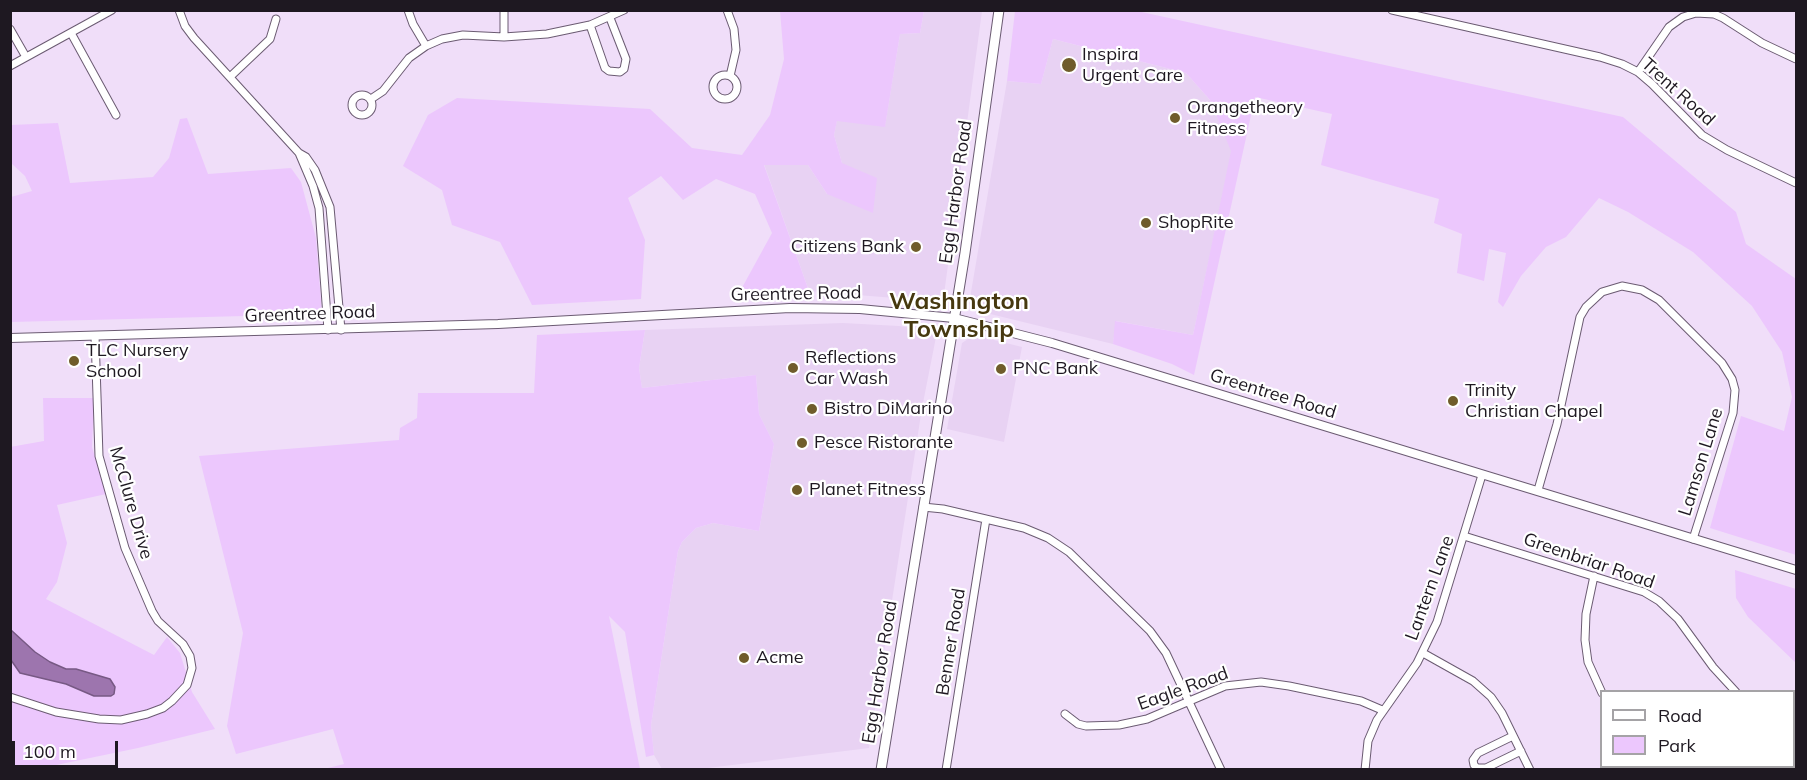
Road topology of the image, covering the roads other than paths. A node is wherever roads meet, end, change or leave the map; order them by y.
1 (112, 10) edge
2 (179, 10) edge
3 (408, 10) edge
4 (504, 10) edge
5 (624, 10) edge
6 (727, 10) edge
7 (999, 10) edge
8 (1392, 10) edge
9 (610, 18) junction
10 (276, 19) dead end
11 (590, 25) junction
12 (10, 29) edge
13 (71, 33) junction
14 (504, 37) junction
15 (426, 46) junction
16 (26, 57) junction
17 (1797, 59) edge
18 (10, 66) edge
19 (1638, 72) junction
20 (231, 76) junction
21 (730, 76) dead end
22 (371, 99) dead end
23 (116, 115) dead end
24 (299, 153) junction
25 (1797, 183) edge
26 (954, 318) junction
27 (328, 330) junction
28 (341, 330) junction
29 (95, 336) junction
30 (10, 339) edge
31 (1482, 475) junction
32 (1538, 490) junction
33 (923, 507) junction
34 (986, 519) junction
35 (1464, 536) junction
36 (1693, 539) junction
37 (1797, 570) edge
38 (1594, 576) junction
39 (1423, 653) junction
40 (1601, 690) edge
41 (1734, 690) edge
42 (10, 697) edge
43 (1190, 701) junction
44 (1382, 710) junction
45 (1065, 714) dead end
46 (1513, 736) junction
47 (1521, 751) junction
48 (881, 770) edge
49 (946, 770) edge
50 (1221, 770) edge
51 (1365, 770) edge
52 (1530, 770) edge

1 - 13 street
2 - 20 street
3 - 15 street
4 - 14 street
5 - 9 street
6 - 21 street
7 - 26 main road, Egg Harbor Road
8 - 19 street, Trent Road
9 - 11 street
9 - 11 street
10 - 20 street
11 - 14 street
12 - 16 street
13 - 16 street
13 - 23 street
14 - 15 street
15 - 22 street
16 - 18 street
17 - 19 street
19 - 25 street, Trent Road
20 - 24 street
24 - 27 street
24 - 28 street
26 - 28 street, Greentree Road
26 - 31 street, Greentree Road
26 - 33 main road, Egg Harbor Road
27 - 28 street, Greentree Road
27 - 29 street, Greentree Road
29 - 30 street, Greentree Road
29 - 42 street, McClure Drive
31 - 32 street, Greentree Road
31 - 35 street, Lantern Lane
32 - 36 street, Greentree Road
32 - 36 street, Lamson Lane
33 - 34 street
33 - 48 main road, Egg Harbor Road
34 - 43 street
34 - 49 street, Benner Road
35 - 38 street, Greenbriar Road
35 - 39 street, Lantern Lane
36 - 37 street, Greentree Road
38 - 40 street
38 - 41 street, Greenbriar Road
39 - 44 street, Lantern Lane
39 - 46 street
43 - 44 street, Eagle Road
43 - 45 street, Eagle Road
43 - 50 street
44 - 51 street, Lantern Lane
46 - 47 street
46 - 47 street
47 - 52 street

